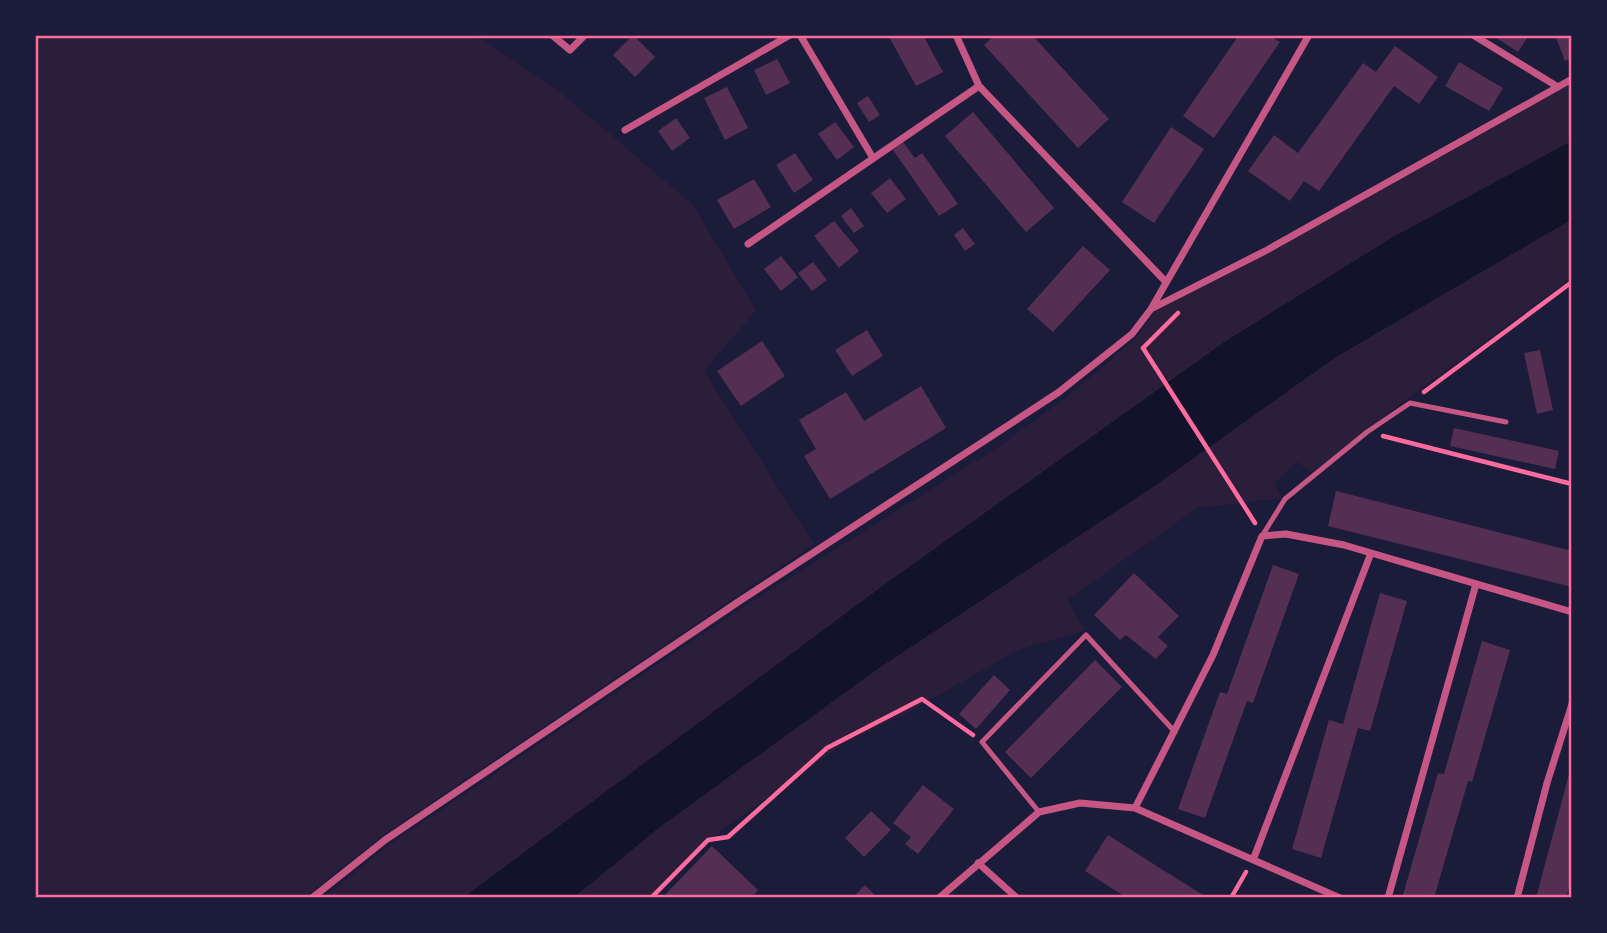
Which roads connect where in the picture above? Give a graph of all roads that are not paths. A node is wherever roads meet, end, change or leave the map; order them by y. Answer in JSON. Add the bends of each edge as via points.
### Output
{"nodes":[{"id":1,"x":552,"y":35,"type":"edge"},
{"id":2,"x":585,"y":35,"type":"edge"},
{"id":3,"x":790,"y":35,"type":"edge"},
{"id":4,"x":800,"y":35,"type":"edge"},
{"id":5,"x":956,"y":35,"type":"edge"},
{"id":6,"x":1309,"y":35,"type":"edge"},
{"id":7,"x":1473,"y":35,"type":"edge"},
{"id":8,"x":1572,"y":79,"type":"edge"},
{"id":9,"x":979,"y":86,"type":"junction"},
{"id":10,"x":1558,"y":88,"type":"junction"},
{"id":11,"x":625,"y":130,"type":"dead end"},
{"id":12,"x":873,"y":158,"type":"junction"},
{"id":13,"x":748,"y":244,"type":"dead end"},
{"id":14,"x":1165,"y":281,"type":"junction"},
{"id":15,"x":1151,"y":309,"type":"junction"},
{"id":16,"x":1506,"y":422,"type":"dead end"},
{"id":17,"x":1262,"y":536,"type":"junction"},
{"id":18,"x":1371,"y":553,"type":"junction"},
{"id":19,"x":1476,"y":584,"type":"junction"},
{"id":20,"x":1572,"y":612,"type":"edge"},
{"id":21,"x":1572,"y":704,"type":"edge"},
{"id":22,"x":1175,"y":732,"type":"junction"},
{"id":23,"x":1135,"y":807,"type":"junction"},
{"id":24,"x":1039,"y":812,"type":"junction"},
{"id":25,"x":1253,"y":860,"type":"junction"},
{"id":26,"x":978,"y":863,"type":"junction"},
{"id":27,"x":312,"y":898,"type":"edge"},
{"id":28,"x":939,"y":898,"type":"edge"},
{"id":29,"x":1017,"y":898,"type":"edge"},
{"id":30,"x":1340,"y":898,"type":"edge"},
{"id":31,"x":1388,"y":898,"type":"edge"},
{"id":32,"x":1517,"y":898,"type":"edge"}],
"edges":[{"from":1,"to":2,"type":"street","via":[[570,50]]},
{"from":3,"to":11,"type":"street"},
{"from":4,"to":12,"type":"street"},
{"from":5,"to":9,"type":"street"},
{"from":6,"to":14,"type":"street"},
{"from":7,"to":10,"type":"street"},
{"from":8,"to":10,"type":"street"},
{"from":9,"to":12,"type":"street"},
{"from":9,"to":14,"type":"street"},
{"from":10,"to":15,"type":"street","via":[[1267,250]]},
{"from":12,"to":13,"type":"street"},
{"from":14,"to":15,"type":"street"},
{"from":15,"to":27,"type":"street","via":[[1132,334],[1059,392],[385,840]]},
{"from":16,"to":17,"type":"lane","via":[[1410,403],[1285,499]]},
{"from":17,"to":18,"type":"street","via":[[1286,534]]},
{"from":17,"to":22,"type":"street","via":[[1213,656]]},
{"from":18,"to":19,"type":"street"},
{"from":18,"to":25,"type":"street"},
{"from":19,"to":20,"type":"street"},
{"from":19,"to":31,"type":"street"},
{"from":21,"to":32,"type":"street"},
{"from":22,"to":23,"type":"street"},
{"from":22,"to":24,"type":"lane","via":[[1086,635],[982,741]]},
{"from":23,"to":24,"type":"street","via":[[1080,803]]},
{"from":23,"to":25,"type":"street"},
{"from":24,"to":26,"type":"street"},
{"from":25,"to":30,"type":"street"},
{"from":26,"to":28,"type":"street"},
{"from":26,"to":29,"type":"street"}]}
